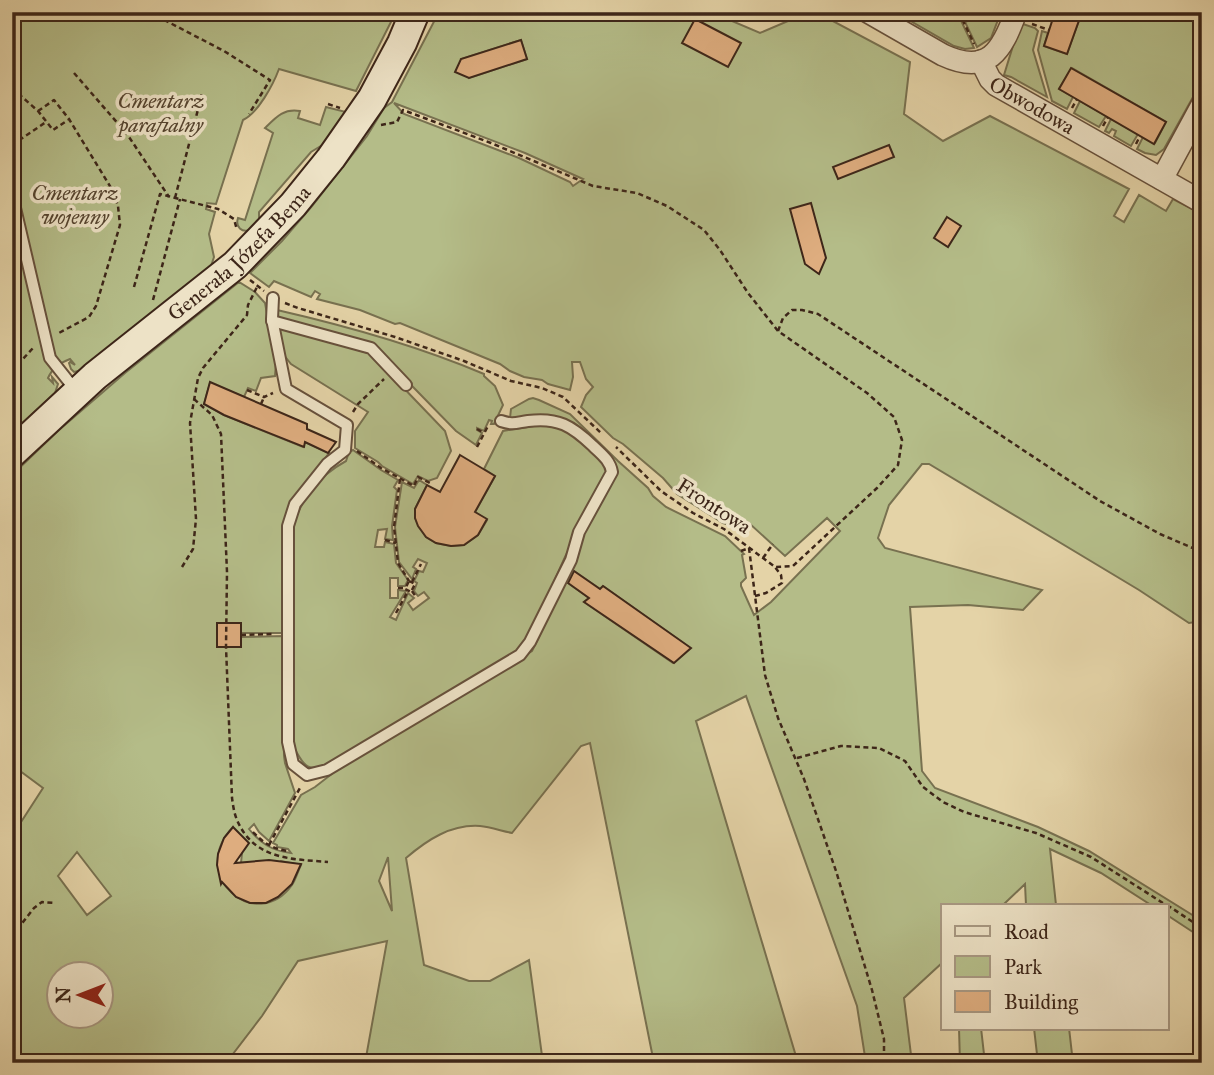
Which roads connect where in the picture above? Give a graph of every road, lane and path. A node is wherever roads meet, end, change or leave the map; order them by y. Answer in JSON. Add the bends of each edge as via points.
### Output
{"nodes":[{"id":1,"x":149,"y":12,"type":"edge"},
{"id":2,"x":415,"y":12,"type":"edge"},
{"id":3,"x":868,"y":12,"type":"edge"},
{"id":4,"x":959,"y":12,"type":"edge"},
{"id":5,"x":1023,"y":18,"type":"edge"},
{"id":6,"x":1049,"y":30,"type":"dead end"},
{"id":7,"x":979,"y":55,"type":"junction"},
{"id":8,"x":74,"y":73,"type":"dead end"},
{"id":9,"x":12,"y":88,"type":"edge"},
{"id":10,"x":202,"y":93,"type":"dead end"},
{"id":11,"x":1202,"y":105,"type":"edge"},
{"id":12,"x":38,"y":111,"type":"junction"},
{"id":13,"x":249,"y":114,"type":"dead end"},
{"id":14,"x":69,"y":119,"type":"junction"},
{"id":15,"x":46,"y":122,"type":"junction"},
{"id":16,"x":375,"y":127,"type":"dead end"},
{"id":17,"x":12,"y":145,"type":"edge"},
{"id":18,"x":1162,"y":180,"type":"junction"},
{"id":19,"x":12,"y":195,"type":"edge"},
{"id":20,"x":169,"y":197,"type":"junction"},
{"id":21,"x":175,"y":198,"type":"junction"},
{"id":22,"x":180,"y":200,"type":"junction"},
{"id":23,"x":1202,"y":202,"type":"edge"},
{"id":24,"x":218,"y":209,"type":"dead end"},
{"id":25,"x":235,"y":265,"type":"junction"},
{"id":26,"x":257,"y":287,"type":"junction"},
{"id":27,"x":134,"y":288,"type":"dead end"},
{"id":28,"x":273,"y":298,"type":"junction"},
{"id":29,"x":153,"y":300,"type":"dead end"},
{"id":30,"x":272,"y":321,"type":"junction"},
{"id":31,"x":778,"y":331,"type":"junction"},
{"id":32,"x":42,"y":343,"type":"junction"},
{"id":33,"x":12,"y":371,"type":"edge"},
{"id":34,"x":390,"y":373,"type":"dead end"},
{"id":35,"x":406,"y":385,"type":"dead end"},
{"id":36,"x":247,"y":390,"type":"dead end"},
{"id":37,"x":77,"y":393,"type":"junction"},
{"id":38,"x":194,"y":399,"type":"junction"},
{"id":39,"x":261,"y":404,"type":"dead end"},
{"id":40,"x":358,"y":404,"type":"dead end"},
{"id":41,"x":501,"y":421,"type":"dead end"},
{"id":42,"x":477,"y":429,"type":"dead end"},
{"id":43,"x":603,"y":434,"type":"dead end"},
{"id":44,"x":612,"y":443,"type":"dead end"},
{"id":45,"x":477,"y":447,"type":"dead end"},
{"id":46,"x":355,"y":449,"type":"dead end"},
{"id":47,"x":12,"y":453,"type":"edge"},
{"id":48,"x":400,"y":479,"type":"junction"},
{"id":49,"x":430,"y":483,"type":"dead end"},
{"id":50,"x":385,"y":540,"type":"dead end"},
{"id":51,"x":396,"y":543,"type":"junction"},
{"id":52,"x":773,"y":544,"type":"dead end"},
{"id":53,"x":749,"y":548,"type":"junction"},
{"id":54,"x":741,"y":551,"type":"dead end"},
{"id":55,"x":1202,"y":552,"type":"edge"},
{"id":56,"x":763,"y":558,"type":"junction"},
{"id":57,"x":421,"y":564,"type":"dead end"},
{"id":58,"x":182,"y":567,"type":"dead end"},
{"id":59,"x":775,"y":567,"type":"junction"},
{"id":60,"x":410,"y":582,"type":"junction"},
{"id":61,"x":398,"y":588,"type":"dead end"},
{"id":62,"x":408,"y":590,"type":"junction"},
{"id":63,"x":755,"y":596,"type":"junction"},
{"id":64,"x":415,"y":597,"type":"dead end"},
{"id":65,"x":396,"y":613,"type":"dead end"},
{"id":66,"x":288,"y":634,"type":"junction"},
{"id":67,"x":241,"y":635,"type":"dead end"},
{"id":68,"x":796,"y":758,"type":"junction"},
{"id":69,"x":307,"y":775,"type":"junction"},
{"id":70,"x":253,"y":832,"type":"dead end"},
{"id":71,"x":269,"y":845,"type":"junction"},
{"id":72,"x":288,"y":851,"type":"dead end"},
{"id":73,"x":328,"y":862,"type":"dead end"},
{"id":74,"x":55,"y":903,"type":"dead end"},
{"id":75,"x":1165,"y":904,"type":"edge"},
{"id":76,"x":1168,"y":906,"type":"edge"},
{"id":77,"x":1202,"y":928,"type":"edge"},
{"id":78,"x":12,"y":936,"type":"edge"},
{"id":79,"x":884,"y":1063,"type":"edge"}],
"edges":[{"from":1,"to":13,"type":"path","via":[[270,80]]},
{"from":2,"to":25,"type":"street","name":"Generała Józefa Bema","via":[[372,99],[331,158]]},
{"from":3,"to":7,"type":"street","name":"Obwodowa","via":[[956,61],[968,63]]},
{"from":4,"to":7,"type":"path"},
{"from":5,"to":6,"type":"path"},
{"from":5,"to":7,"type":"street","via":[[997,53]]},
{"from":7,"to":18,"type":"street","name":"Obwodowa","via":[[996,85]]},
{"from":8,"to":20,"type":"path","via":[[127,134]]},
{"from":9,"to":12,"type":"path"},
{"from":10,"to":21,"type":"path"},
{"from":11,"to":18,"type":"street"},
{"from":12,"to":14,"type":"path","via":[[54,100]]},
{"from":12,"to":15,"type":"path"},
{"from":14,"to":15,"type":"path","via":[[53,131]]},
{"from":14,"to":32,"type":"path","via":[[113,191],[120,225],[89,317]]},
{"from":15,"to":17,"type":"path"},
{"from":16,"to":31,"type":"path","via":[[397,122],[403,110],[593,186],[637,193],[667,206],[705,230]]},
{"from":18,"to":23,"type":"street","name":"Obwodowa"},
{"from":19,"to":32,"type":"lane"},
{"from":20,"to":21,"type":"path"},
{"from":20,"to":27,"type":"path","via":[[160,194]]},
{"from":21,"to":22,"type":"path"},
{"from":22,"to":24,"type":"path"},
{"from":22,"to":29,"type":"path"},
{"from":25,"to":26,"type":"path"},
{"from":25,"to":37,"type":"street","name":"Generała Józefa Bema"},
{"from":26,"to":28,"type":"path"},
{"from":26,"to":38,"type":"path","via":[[247,315],[203,369]]},
{"from":28,"to":30,"type":"lane"},
{"from":28,"to":43,"type":"path","via":[[542,388],[563,397]]},
{"from":30,"to":35,"type":"lane","via":[[371,348]]},
{"from":30,"to":66,"type":"lane","via":[[286,388],[347,425],[345,450],[327,464],[295,504],[288,527]]},
{"from":31,"to":55,"type":"path","via":[[792,310],[818,314],[1100,501]]},
{"from":31,"to":59,"type":"path","via":[[867,393],[894,417],[902,440],[898,465],[877,488],[793,566]]},
{"from":32,"to":33,"type":"path"},
{"from":32,"to":37,"type":"lane"},
{"from":34,"to":40,"type":"path"},
{"from":36,"to":39,"type":"path","via":[[264,397]]},
{"from":37,"to":47,"type":"street","name":"Generała Józefa Bema"},
{"from":38,"to":58,"type":"path","via":[[190,423],[196,519],[193,549]]},
{"from":38,"to":73,"type":"path","via":[[212,415],[221,434],[232,798],[237,820],[262,850],[289,859]]},
{"from":41,"to":69,"type":"lane","via":[[513,425],[552,420],[568,425],[611,463],[612,472],[579,532],[530,642],[520,655],[327,771]]},
{"from":42,"to":45,"type":"path","via":[[485,432]]},
{"from":44,"to":53,"type":"path","name":"Frontowa","via":[[661,491]]},
{"from":46,"to":48,"type":"path"},
{"from":48,"to":49,"type":"path","via":[[414,486],[418,477]]},
{"from":48,"to":51,"type":"path"},
{"from":50,"to":51,"type":"path"},
{"from":51,"to":60,"type":"path","via":[[398,563]]},
{"from":52,"to":56,"type":"path"},
{"from":53,"to":54,"type":"path"},
{"from":53,"to":56,"type":"path"},
{"from":53,"to":63,"type":"path","name":"Frontowa"},
{"from":56,"to":59,"type":"path"},
{"from":57,"to":60,"type":"path"},
{"from":59,"to":63,"type":"path","via":[[782,583]]},
{"from":60,"to":62,"type":"path"},
{"from":60,"to":62,"type":"path","via":[[415,584]]},
{"from":61,"to":62,"type":"path"},
{"from":62,"to":64,"type":"path"},
{"from":62,"to":65,"type":"path"},
{"from":63,"to":68,"type":"path","name":"Frontowa","via":[[765,675]]},
{"from":66,"to":67,"type":"path"},
{"from":66,"to":69,"type":"lane","via":[[288,742],[293,764]]},
{"from":68,"to":75,"type":"path","via":[[841,746],[879,748],[905,761],[923,787],[943,802],[1091,857]]},
{"from":68,"to":79,"type":"path","name":"Frontowa","via":[[872,990],[884,1039]]},
{"from":69,"to":71,"type":"path"},
{"from":70,"to":71,"type":"path"},
{"from":71,"to":72,"type":"path"},
{"from":74,"to":78,"type":"path","via":[[43,902],[34,908]]},
{"from":76,"to":77,"type":"path"}]}
